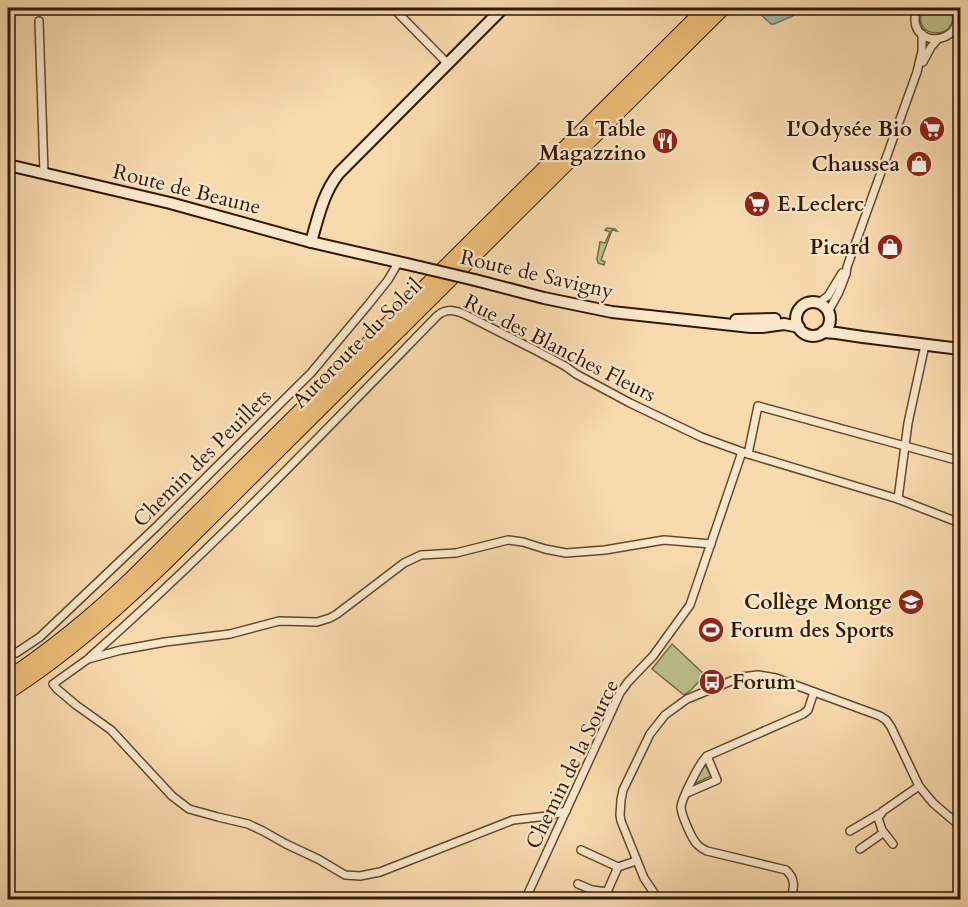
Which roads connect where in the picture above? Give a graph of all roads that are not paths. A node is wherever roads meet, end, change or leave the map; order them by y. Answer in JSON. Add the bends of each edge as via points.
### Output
{"nodes":[{"id":1,"x":393,"y":8,"type":"edge"},
{"id":2,"x":503,"y":8,"type":"edge"},
{"id":3,"x":706,"y":8,"type":"edge"},
{"id":4,"x":723,"y":8,"type":"edge"},
{"id":5,"x":908,"y":8,"type":"edge"},
{"id":6,"x":956,"y":8,"type":"edge"},
{"id":7,"x":915,"y":11,"type":"edge"},
{"id":8,"x":960,"y":18,"type":"edge"},
{"id":9,"x":39,"y":21,"type":"dead end"},
{"id":10,"x":960,"y":31,"type":"edge"},
{"id":11,"x":922,"y":34,"type":"junction"},
{"id":12,"x":952,"y":34,"type":"junction"},
{"id":13,"x":937,"y":40,"type":"junction"},
{"id":14,"x":447,"y":63,"type":"junction"},
{"id":15,"x":917,"y":72,"type":"junction"},
{"id":16,"x":8,"y":165,"type":"edge"},
{"id":17,"x":44,"y":173,"type":"junction"},
{"id":18,"x":311,"y":242,"type":"junction"},
{"id":19,"x":356,"y":253,"type":"joint"},
{"id":20,"x":398,"y":263,"type":"junction"},
{"id":21,"x":847,"y":267,"type":"junction"},
{"id":22,"x":818,"y":303,"type":"junction"},
{"id":23,"x":798,"y":313,"type":"junction"},
{"id":24,"x":829,"y":316,"type":"junction"},
{"id":25,"x":763,"y":326,"type":"junction"},
{"id":26,"x":799,"y":327,"type":"junction"},
{"id":27,"x":823,"y":332,"type":"junction"},
{"id":28,"x":848,"y":335,"type":"junction"},
{"id":29,"x":925,"y":345,"type":"junction"},
{"id":30,"x":960,"y":349,"type":"edge"},
{"id":31,"x":905,"y":446,"type":"junction"},
{"id":32,"x":745,"y":453,"type":"junction"},
{"id":33,"x":960,"y":461,"type":"edge"},
{"id":34,"x":898,"y":499,"type":"junction"},
{"id":35,"x":960,"y":523,"type":"edge"},
{"id":36,"x":711,"y":544,"type":"junction"},
{"id":37,"x":8,"y":651,"type":"edge"},
{"id":38,"x":88,"y":659,"type":"junction"},
{"id":39,"x":8,"y":678,"type":"edge"},
{"id":40,"x":8,"y":692,"type":"edge"},
{"id":41,"x":814,"y":692,"type":"junction"},
{"id":42,"x":707,"y":756,"type":"junction"},
{"id":43,"x":919,"y":786,"type":"junction"},
{"id":44,"x":687,"y":793,"type":"junction"},
{"id":45,"x":566,"y":812,"type":"junction"},
{"id":46,"x":880,"y":813,"type":"junction"},
{"id":47,"x":960,"y":826,"type":"edge"},
{"id":48,"x":850,"y":831,"type":"dead end"},
{"id":49,"x":883,"y":833,"type":"junction"},
{"id":50,"x":893,"y":844,"type":"dead end"},
{"id":51,"x":860,"y":849,"type":"dead end"},
{"id":52,"x":581,"y":850,"type":"dead end"},
{"id":53,"x":636,"y":861,"type":"junction"},
{"id":54,"x":618,"y":867,"type":"junction"},
{"id":55,"x":578,"y":884,"type":"dead end"},
{"id":56,"x":607,"y":892,"type":"junction"},
{"id":57,"x":525,"y":900,"type":"edge"},
{"id":58,"x":616,"y":900,"type":"edge"},
{"id":59,"x":662,"y":900,"type":"edge"},
{"id":60,"x":791,"y":900,"type":"edge"}],
"edges":[{"from":1,"to":14,"type":"street"},
{"from":2,"to":14,"type":"main road"},
{"from":3,"to":39,"type":"highway","name":"Autoroute du Soleil","via":[[132,579],[78,627]]},
{"from":4,"to":40,"type":"highway","name":"Autoroute du Soleil","via":[[167,561],[85,636]]},
{"from":5,"to":7,"type":"street"},
{"from":6,"to":8,"type":"street"},
{"from":7,"to":11,"type":"street","via":[[916,26]]},
{"from":8,"to":12,"type":"street"},
{"from":9,"to":17,"type":"street"},
{"from":10,"to":12,"type":"street"},
{"from":11,"to":13,"type":"street"},
{"from":11,"to":15,"type":"street"},
{"from":12,"to":13,"type":"street"},
{"from":13,"to":15,"type":"street"},
{"from":14,"to":18,"type":"main road","via":[[334,179]]},
{"from":15,"to":21,"type":"street"},
{"from":16,"to":17,"type":"main road","name":"Route de Beaune"},
{"from":17,"to":18,"type":"main road","name":"Route de Beaune"},
{"from":18,"to":19,"type":"main road","name":"Route de Beaune"},
{"from":19,"to":20,"type":"main road","name":"Route de Savigny"},
{"from":20,"to":25,"type":"main road","name":"Route de Savigny","bridge":true,"via":[[595,309],[721,325]]},
{"from":20,"to":37,"type":"street","name":"Chemin des Peuillets","via":[[311,373],[45,633],[19,652]]},
{"from":21,"to":22,"type":"street","via":[[828,296]]},
{"from":21,"to":24,"type":"street"},
{"from":22,"to":23,"type":"main road","via":[[806,304]]},
{"from":22,"to":24,"type":"main road"},
{"from":23,"to":25,"type":"main road","name":"Route de Savigny"},
{"from":23,"to":26,"type":"main road"},
{"from":24,"to":27,"type":"main road","via":[[828,328]]},
{"from":24,"to":28,"type":"main road"},
{"from":25,"to":26,"type":"main road","name":"Route de Savigny"},
{"from":26,"to":27,"type":"main road","via":[[811,336]]},
{"from":27,"to":28,"type":"main road"},
{"from":28,"to":29,"type":"main road"},
{"from":29,"to":30,"type":"main road"},
{"from":29,"to":31,"type":"street"},
{"from":31,"to":32,"type":"street","name":"Chemin de la Source","via":[[758,406]]},
{"from":31,"to":33,"type":"street"},
{"from":31,"to":34,"type":"street"},
{"from":32,"to":34,"type":"street","name":"Rue des Blanches Fleurs"},
{"from":32,"to":36,"type":"street","name":"Chemin de la Source"},
{"from":32,"to":38,"type":"street","name":"Rue des Blanches Fleurs","via":[[639,407],[464,314],[444,311],[220,537]]},
{"from":34,"to":35,"type":"street","name":"Rue des Blanches Fleurs"},
{"from":36,"to":38,"type":"street","via":[[664,540],[576,553],[508,540],[456,553],[421,555],[325,620],[279,621],[230,634],[140,646]]},
{"from":36,"to":45,"type":"street","name":"Chemin de la Source","via":[[687,609],[640,674],[620,693]]},
{"from":38,"to":45,"type":"street","via":[[53,684],[111,729],[172,796],[189,809],[248,824],[345,875],[380,872],[513,820]]},
{"from":41,"to":42,"type":"street","via":[[803,714]]},
{"from":41,"to":43,"type":"street","via":[[886,720]]},
{"from":41,"to":53,"type":"street","via":[[766,675],[750,675],[674,703],[650,734],[623,790],[621,821]]},
{"from":42,"to":44,"type":"street"},
{"from":42,"to":44,"type":"street","via":[[717,780]]},
{"from":43,"to":46,"type":"street"},
{"from":43,"to":47,"type":"street"},
{"from":44,"to":60,"type":"street","via":[[682,810],[697,844],[707,851],[786,870],[794,881]]},
{"from":45,"to":57,"type":"street","name":"Chemin de la Source"},
{"from":46,"to":48,"type":"street"},
{"from":46,"to":49,"type":"street"},
{"from":49,"to":50,"type":"street"},
{"from":49,"to":51,"type":"street"},
{"from":52,"to":54,"type":"street"},
{"from":53,"to":54,"type":"street"},
{"from":53,"to":59,"type":"street","via":[[649,887]]},
{"from":54,"to":56,"type":"street"},
{"from":55,"to":56,"type":"street"},
{"from":56,"to":58,"type":"street"}]}
